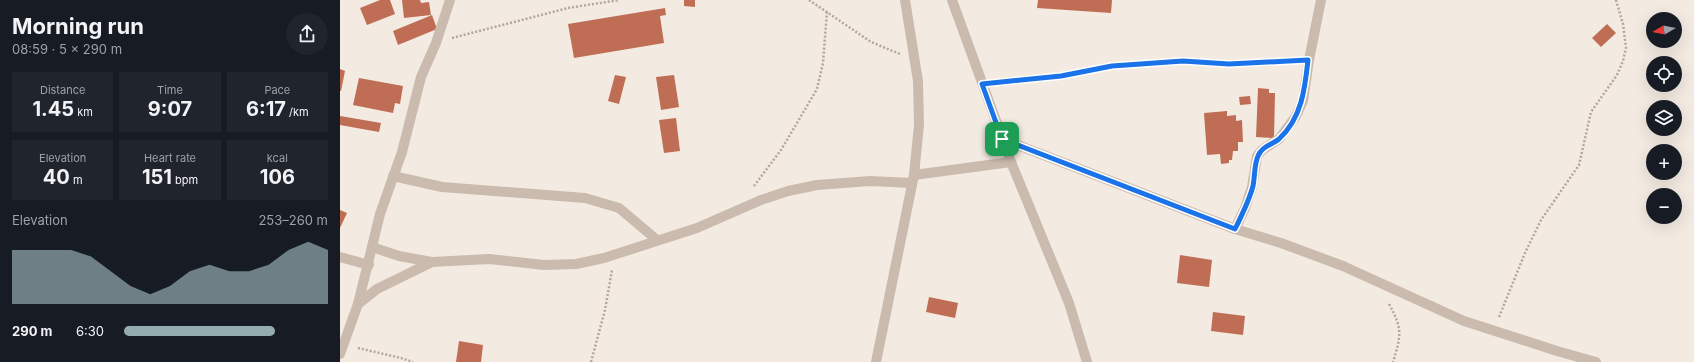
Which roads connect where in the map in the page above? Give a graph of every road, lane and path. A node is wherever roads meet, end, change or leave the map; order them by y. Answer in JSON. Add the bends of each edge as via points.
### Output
{"nodes":[{"id":1,"x":450,"y":0,"type":"edge"},
{"id":2,"x":619,"y":0,"type":"edge"},
{"id":3,"x":809,"y":0,"type":"edge"},
{"id":4,"x":905,"y":0,"type":"edge"},
{"id":5,"x":952,"y":0,"type":"edge"},
{"id":6,"x":1321,"y":0,"type":"edge"},
{"id":7,"x":1616,"y":0,"type":"edge"},
{"id":8,"x":827,"y":11,"type":"junction"},
{"id":9,"x":436,"y":42,"type":"junction"},
{"id":10,"x":915,"y":60,"type":"junction"},
{"id":11,"x":1308,"y":60,"type":"junction"},
{"id":12,"x":982,"y":84,"type":"junction"},
{"id":13,"x":1002,"y":139,"type":"junction"},
{"id":14,"x":1011,"y":162,"type":"junction"},
{"id":15,"x":393,"y":176,"type":"junction"},
{"id":16,"x":913,"y":179,"type":"junction"},
{"id":17,"x":736,"y":211,"type":"junction"},
{"id":18,"x":1235,"y":229,"type":"junction"},
{"id":19,"x":657,"y":240,"type":"junction"},
{"id":20,"x":372,"y":248,"type":"junction"},
{"id":21,"x":614,"y":255,"type":"junction"},
{"id":22,"x":340,"y":257,"type":"edge"},
{"id":23,"x":432,"y":262,"type":"junction"},
{"id":24,"x":369,"y":265,"type":"junction"},
{"id":25,"x":1376,"y":280,"type":"junction"},
{"id":26,"x":358,"y":304,"type":"junction"},
{"id":27,"x":1493,"y":331,"type":"junction"},
{"id":28,"x":342,"y":350,"type":"edge"},
{"id":29,"x":413,"y":362,"type":"edge"},
{"id":30,"x":591,"y":362,"type":"edge"},
{"id":31,"x":876,"y":362,"type":"edge"},
{"id":32,"x":1087,"y":362,"type":"edge"},
{"id":33,"x":1393,"y":362,"type":"edge"},
{"id":34,"x":1596,"y":362,"type":"edge"}],
"edges":[{"from":1,"to":9,"type":"street"},
{"from":2,"to":9,"type":"path","via":[[568,8]]},
{"from":3,"to":8,"type":"path"},
{"from":4,"to":10,"type":"street"},
{"from":5,"to":12,"type":"street"},
{"from":6,"to":11,"type":"street"},
{"from":7,"to":27,"type":"path","via":[[1626,48],[1623,61],[1617,75],[1591,112],[1578,165],[1541,220]]},
{"from":8,"to":10,"type":"path","via":[[871,42]]},
{"from":8,"to":17,"type":"path","via":[[823,63],[817,89],[781,150]]},
{"from":9,"to":15,"type":"street","via":[[421,77],[402,152]]},
{"from":10,"to":16,"type":"street","via":[[919,125]]},
{"from":11,"to":12,"type":"path","via":[[1229,64],[1183,61],[1112,66],[1061,76]]},
{"from":11,"to":18,"type":"street","via":[[1303,101],[1285,132],[1258,156],[1246,208]]},
{"from":12,"to":13,"type":"street"},
{"from":13,"to":14,"type":"street"},
{"from":13,"to":18,"type":"street"},
{"from":14,"to":16,"type":"street"},
{"from":14,"to":32,"type":"street","via":[[1069,303]]},
{"from":15,"to":19,"type":"street","via":[[442,187],[585,198],[619,208]]},
{"from":15,"to":20,"type":"street"},
{"from":16,"to":17,"type":"street","via":[[817,185],[788,191]]},
{"from":16,"to":31,"type":"street"},
{"from":17,"to":19,"type":"street","via":[[697,228]]},
{"from":18,"to":25,"type":"street","via":[[1281,243]]},
{"from":19,"to":21,"type":"street"},
{"from":20,"to":23,"type":"street"},
{"from":20,"to":24,"type":"street"},
{"from":21,"to":23,"type":"street","via":[[576,264],[544,265],[489,259]]},
{"from":21,"to":30,"type":"path","via":[[606,310]]},
{"from":22,"to":24,"type":"street"},
{"from":23,"to":26,"type":"street","via":[[377,288]]},
{"from":24,"to":26,"type":"street"},
{"from":25,"to":27,"type":"street","via":[[1464,321]]},
{"from":25,"to":33,"type":"path","via":[[1398,326],[1399,342]]},
{"from":26,"to":28,"type":"street"},
{"from":27,"to":34,"type":"street"},
{"from":28,"to":29,"type":"path"}]}
